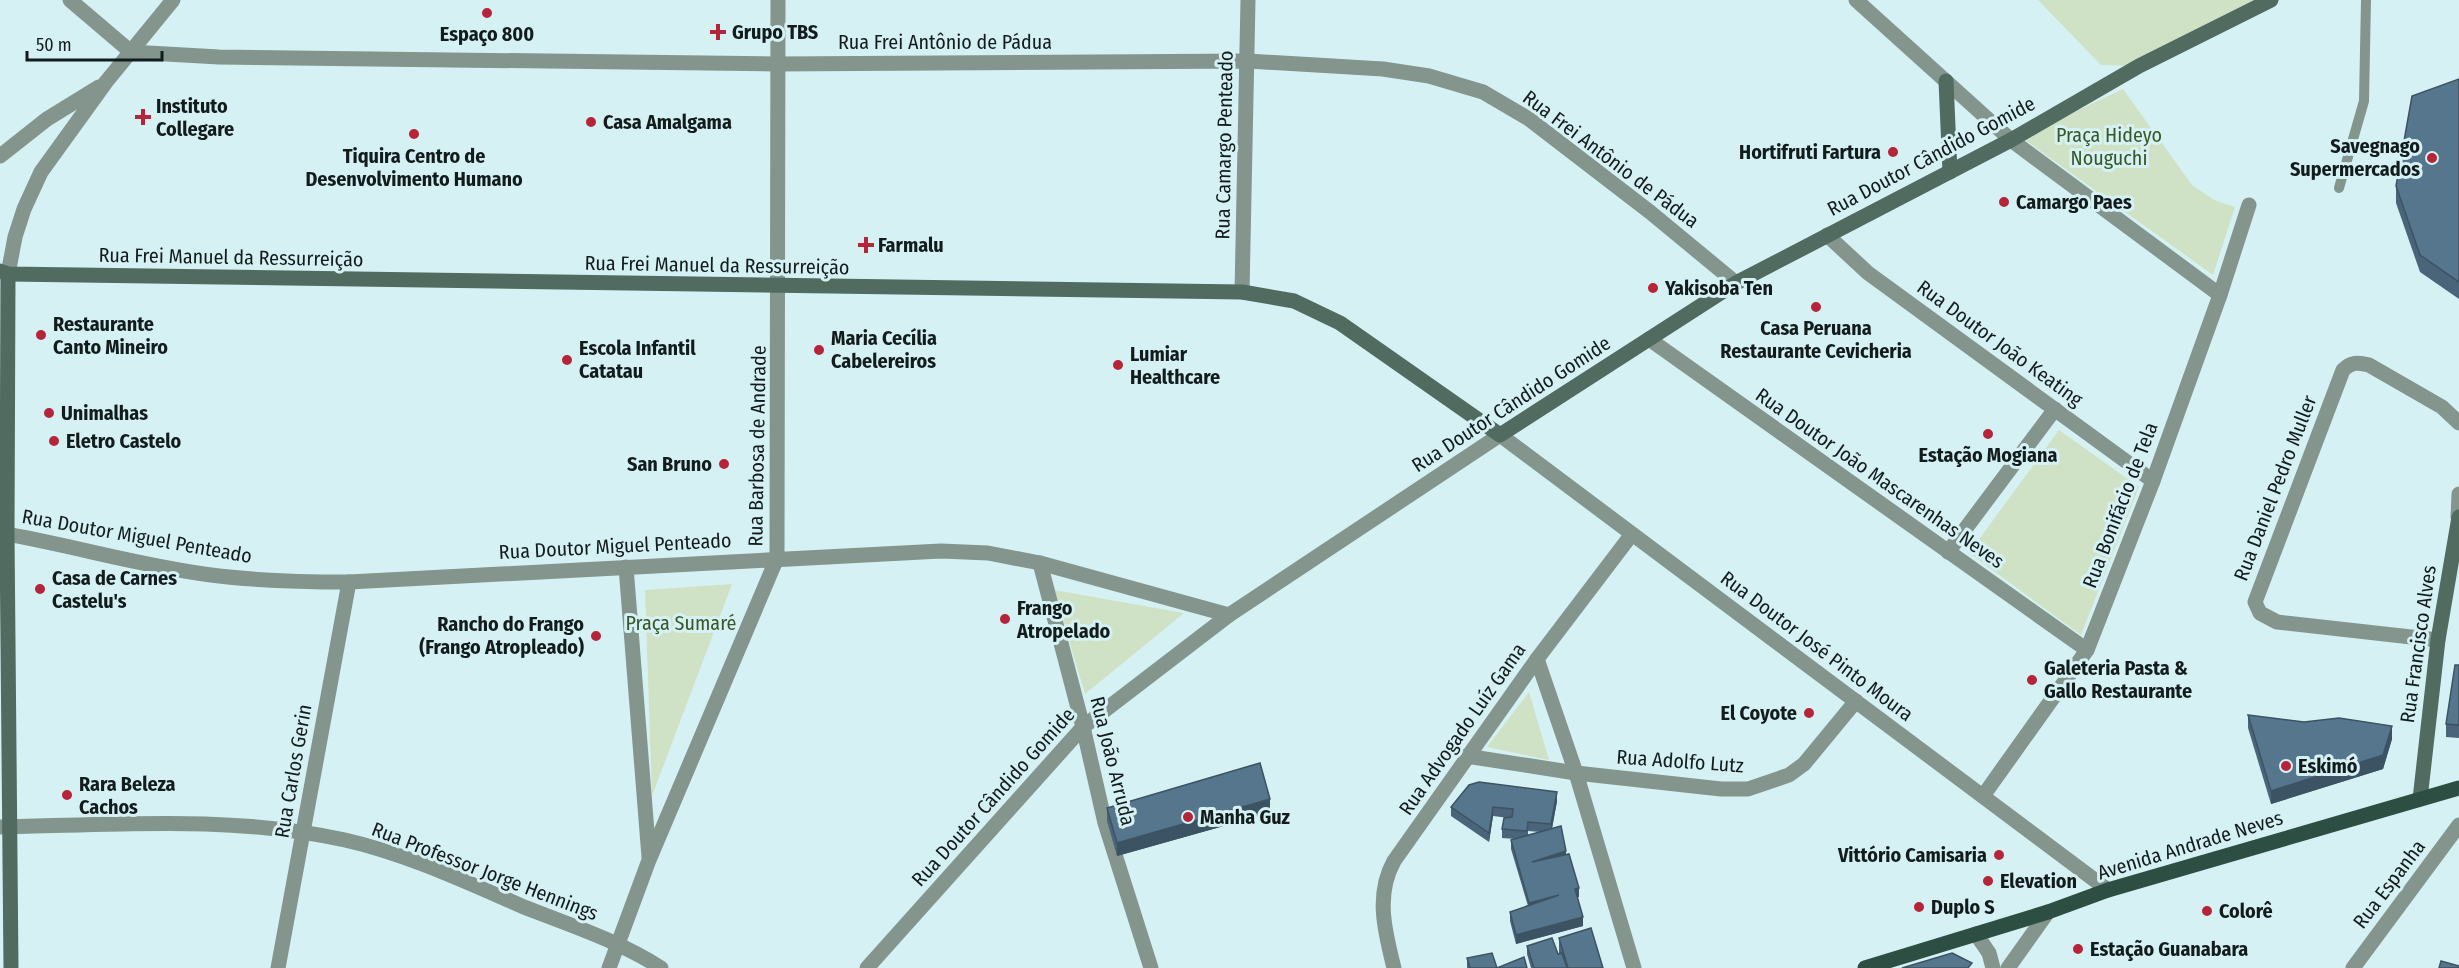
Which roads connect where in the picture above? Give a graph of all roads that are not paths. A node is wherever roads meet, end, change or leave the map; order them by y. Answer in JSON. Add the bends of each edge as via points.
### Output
{"nodes":[{"id":1,"x":70,"y":0,"type":"edge"},
{"id":2,"x":173,"y":0,"type":"edge"},
{"id":3,"x":778,"y":0,"type":"edge"},
{"id":4,"x":1248,"y":0,"type":"edge"},
{"id":5,"x":1856,"y":0,"type":"edge"},
{"id":6,"x":2271,"y":0,"type":"edge"},
{"id":7,"x":2366,"y":0,"type":"edge"},
{"id":8,"x":131,"y":52,"type":"junction"},
{"id":9,"x":1248,"y":61,"type":"junction"},
{"id":10,"x":778,"y":64,"type":"junction"},
{"id":11,"x":1946,"y":81,"type":"junction"},
{"id":12,"x":106,"y":82,"type":"junction"},
{"id":13,"x":2011,"y":140,"type":"junction"},
{"id":14,"x":0,"y":156,"type":"edge"},
{"id":15,"x":1950,"y":171,"type":"junction"},
{"id":16,"x":2339,"y":188,"type":"dead end"},
{"id":17,"x":2249,"y":205,"type":"dead end"},
{"id":18,"x":1827,"y":235,"type":"junction"},
{"id":19,"x":4,"y":273,"type":"edge"},
{"id":20,"x":1736,"y":283,"type":"junction"},
{"id":21,"x":779,"y":287,"type":"junction"},
{"id":22,"x":1242,"y":292,"type":"junction"},
{"id":23,"x":2220,"y":295,"type":"junction"},
{"id":24,"x":1649,"y":339,"type":"junction"},
{"id":25,"x":2055,"y":409,"type":"junction"},
{"id":26,"x":2459,"y":423,"type":"edge"},
{"id":27,"x":1500,"y":435,"type":"junction"},
{"id":28,"x":2152,"y":481,"type":"junction"},
{"id":29,"x":2459,"y":494,"type":"edge"},
{"id":30,"x":4,"y":499,"type":"edge"},
{"id":31,"x":2458,"y":517,"type":"edge"},
{"id":32,"x":4,"y":533,"type":"edge"},
{"id":33,"x":1632,"y":534,"type":"junction"},
{"id":34,"x":1948,"y":552,"type":"junction"},
{"id":35,"x":777,"y":558,"type":"junction"},
{"id":36,"x":1040,"y":563,"type":"junction"},
{"id":37,"x":626,"y":567,"type":"junction"},
{"id":38,"x":349,"y":582,"type":"junction"},
{"id":39,"x":1229,"y":615,"type":"junction"},
{"id":40,"x":2438,"y":640,"type":"junction"},
{"id":41,"x":2086,"y":650,"type":"junction"},
{"id":42,"x":1537,"y":659,"type":"junction"},
{"id":43,"x":1856,"y":701,"type":"junction"},
{"id":44,"x":1083,"y":727,"type":"junction"},
{"id":45,"x":1466,"y":756,"type":"junction"},
{"id":46,"x":1576,"y":773,"type":"junction"},
{"id":47,"x":2459,"y":788,"type":"edge"},
{"id":48,"x":1983,"y":796,"type":"junction"},
{"id":49,"x":2420,"y":799,"type":"junction"},
{"id":50,"x":2459,"y":825,"type":"edge"},
{"id":51,"x":4,"y":827,"type":"edge"},
{"id":52,"x":303,"y":832,"type":"junction"},
{"id":53,"x":649,"y":860,"type":"junction"},
{"id":54,"x":2108,"y":890,"type":"junction"},
{"id":55,"x":2048,"y":912,"type":"junction"},
{"id":56,"x":1976,"y":934,"type":"junction"},
{"id":57,"x":618,"y":945,"type":"junction"},
{"id":58,"x":11,"y":968,"type":"edge"},
{"id":59,"x":278,"y":968,"type":"edge"},
{"id":60,"x":609,"y":968,"type":"edge"},
{"id":61,"x":661,"y":968,"type":"edge"},
{"id":62,"x":867,"y":968,"type":"edge"},
{"id":63,"x":1151,"y":968,"type":"edge"},
{"id":64,"x":1394,"y":968,"type":"edge"},
{"id":65,"x":1634,"y":968,"type":"edge"},
{"id":66,"x":1865,"y":968,"type":"edge"},
{"id":67,"x":1993,"y":968,"type":"edge"},
{"id":68,"x":2008,"y":968,"type":"edge"},
{"id":69,"x":2353,"y":968,"type":"edge"}],
"edges":[{"from":1,"to":8,"type":"street"},
{"from":2,"to":8,"type":"street"},
{"from":3,"to":10,"type":"street","name":"Rua Barbosa de Andrade"},
{"from":4,"to":9,"type":"street","name":"Rua Camargo Penteado"},
{"from":5,"to":11,"type":"street"},
{"from":6,"to":13,"type":"main road","name":"Rua Doutor Cândido Gomide","via":[[2139,66]]},
{"from":7,"to":16,"type":"lane","via":[[2364,101]]},
{"from":8,"to":10,"type":"street","name":"Rua Frei Antônio de Pádua","via":[[219,57]]},
{"from":8,"to":12,"type":"street"},
{"from":9,"to":10,"type":"street","name":"Rua Frei Antônio de Pádua"},
{"from":9,"to":20,"type":"street","name":"Rua Frei Antônio de Pádua","via":[[1383,69],[1429,76],[1483,92],[1529,119]]},
{"from":9,"to":22,"type":"street","name":"Rua Camargo Penteado"},
{"from":10,"to":21,"type":"street","name":"Rua Barbosa de Andrade"},
{"from":11,"to":13,"type":"street"},
{"from":11,"to":15,"type":"main road"},
{"from":12,"to":14,"type":"street","via":[[47,119]]},
{"from":12,"to":19,"type":"street","via":[[33,188]]},
{"from":13,"to":15,"type":"main road","name":"Rua Doutor Cândido Gomide"},
{"from":13,"to":23,"type":"street"},
{"from":15,"to":18,"type":"main road","name":"Rua Doutor Cândido Gomide"},
{"from":17,"to":23,"type":"street","name":"Rua Bonifácio de Tela"},
{"from":18,"to":20,"type":"main road","name":"Rua Doutor Cândido Gomide"},
{"from":18,"to":25,"type":"street","name":"Rua Doutor João Keating","via":[[1868,273]]},
{"from":19,"to":21,"type":"main road","name":"Rua Frei Manuel da Ressurreição"},
{"from":19,"to":30,"type":"main road"},
{"from":20,"to":24,"type":"main road","name":"Rua Doutor Cândido Gomide"},
{"from":21,"to":22,"type":"main road","name":"Rua Frei Manuel da Ressurreição"},
{"from":21,"to":35,"type":"street","name":"Rua Barbosa de Andrade"},
{"from":22,"to":27,"type":"main road","name":"Rua Frei Manuel da Ressurreição","via":[[1294,301],[1340,323]]},
{"from":23,"to":28,"type":"street","name":"Rua Bonifácio de Tela"},
{"from":24,"to":27,"type":"main road","name":"Rua Doutor Cândido Gomide"},
{"from":24,"to":34,"type":"street","name":"Rua Doutor João Mascarenhas Neves"},
{"from":25,"to":28,"type":"street","name":"Rua Doutor João Keating"},
{"from":25,"to":34,"type":"street"},
{"from":26,"to":40,"type":"street","name":"Rua Daniel Pedro Muller","via":[[2442,407],[2369,365],[2346,367],[2255,602],[2260,613],[2277,622]]},
{"from":27,"to":33,"type":"street","name":"Rua Doutor José Pinto Moura"},
{"from":27,"to":39,"type":"street","name":"Rua Doutor Cândido Gomide"},
{"from":28,"to":41,"type":"street","name":"Rua Bonifácio de Tela"},
{"from":29,"to":31,"type":"street","name":"Rua Francisco Alves"},
{"from":30,"to":32,"type":"main road"},
{"from":31,"to":40,"type":"main road","name":"Rua Francisco Alves"},
{"from":32,"to":38,"type":"street","name":"Rua Doutor Miguel Penteado","via":[[210,575],[274,582]]},
{"from":32,"to":51,"type":"main road"},
{"from":33,"to":42,"type":"street","name":"Rua Advogado Luíz Gama"},
{"from":33,"to":43,"type":"street","name":"Rua Doutor José Pinto Moura"},
{"from":34,"to":41,"type":"street","name":"Rua Doutor João Mascarenhas Neves"},
{"from":35,"to":36,"type":"street","name":"Rua Doutor Miguel Penteado","via":[[941,550],[988,553]]},
{"from":35,"to":37,"type":"street","name":"Rua Doutor Miguel Penteado"},
{"from":35,"to":53,"type":"street","name":"Rua Barbosa de Andrade"},
{"from":36,"to":39,"type":"street","name":"Rua Doutor Miguel Penteado"},
{"from":36,"to":44,"type":"street","name":"Rua João Arruda"},
{"from":37,"to":38,"type":"street","name":"Rua Doutor Miguel Penteado"},
{"from":37,"to":53,"type":"street"},
{"from":38,"to":52,"type":"street","name":"Rua Carlos Gerin"},
{"from":39,"to":44,"type":"street","name":"Rua Doutor Cândido Gomide"},
{"from":40,"to":49,"type":"main road","name":"Rua Francisco Alves"},
{"from":41,"to":48,"type":"street","name":"Rua Bonifácio de Tela"},
{"from":42,"to":45,"type":"street","name":"Rua Advogado Luíz Gama"},
{"from":42,"to":46,"type":"street"},
{"from":43,"to":46,"type":"street","name":"Rua Adolfo Lutz","via":[[1804,764],[1789,775],[1748,789]]},
{"from":43,"to":48,"type":"street","name":"Rua Doutor José Pinto Moura"},
{"from":44,"to":62,"type":"street","name":"Rua Doutor Cândido Gomide"},
{"from":44,"to":63,"type":"street","name":"Rua João Arruda","via":[[1115,858]]},
{"from":45,"to":46,"type":"street","name":"Rua Adolfo Lutz"},
{"from":45,"to":64,"type":"street","name":"Rua Advogado Luíz Gama","via":[[1394,861],[1384,882],[1383,911]]},
{"from":46,"to":65,"type":"street"},
{"from":47,"to":49,"type":"main road","name":"Avenida Andrade Neves"},
{"from":48,"to":54,"type":"street","name":"Rua Doutor José Pinto Moura"},
{"from":49,"to":54,"type":"main road","name":"Avenida Andrade Neves"},
{"from":50,"to":69,"type":"street","name":"Rua Espanha"},
{"from":51,"to":52,"type":"street","name":"Rua Professor Jorge Hennings","via":[[190,823]]},
{"from":51,"to":58,"type":"main road"},
{"from":52,"to":57,"type":"street","name":"Rua Professor Jorge Hennings","via":[[393,854]]},
{"from":52,"to":59,"type":"street","name":"Rua Carlos Gerin"},
{"from":53,"to":57,"type":"street","name":"Rua Barbosa de Andrade"},
{"from":54,"to":55,"type":"main road","name":"Avenida Andrade Neves"},
{"from":55,"to":56,"type":"main road","name":"Avenida Andrade Neves"},
{"from":55,"to":68,"type":"street"},
{"from":56,"to":66,"type":"main road","name":"Avenida Andrade Neves"},
{"from":56,"to":67,"type":"street","via":[[1989,953]]},
{"from":57,"to":60,"type":"street","name":"Rua Barbosa de Andrade"},
{"from":57,"to":61,"type":"street","name":"Rua Professor Jorge Hennings"}]}
